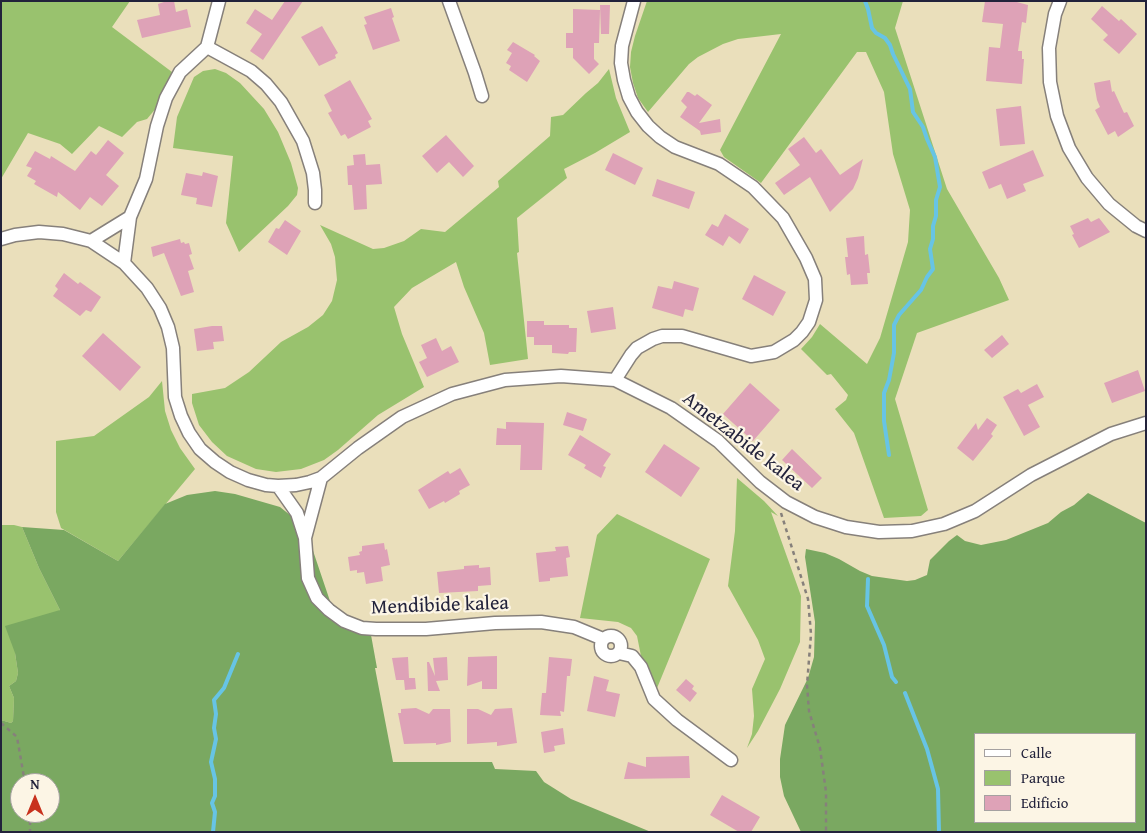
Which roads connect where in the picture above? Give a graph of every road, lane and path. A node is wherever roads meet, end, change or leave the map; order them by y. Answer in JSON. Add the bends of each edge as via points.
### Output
{"nodes":[{"id":1,"x":219,"y":1,"type":"edge"},
{"id":2,"x":449,"y":1,"type":"edge"},
{"id":3,"x":634,"y":1,"type":"edge"},
{"id":4,"x":1060,"y":1,"type":"edge"},
{"id":5,"x":207,"y":48,"type":"junction"},
{"id":6,"x":482,"y":96,"type":"dead end"},
{"id":7,"x":315,"y":203,"type":"dead end"},
{"id":8,"x":130,"y":217,"type":"junction"},
{"id":9,"x":1146,"y":231,"type":"edge"},
{"id":10,"x":1,"y":239,"type":"edge"},
{"id":11,"x":91,"y":242,"type":"junction"},
{"id":12,"x":124,"y":264,"type":"junction"},
{"id":13,"x":615,"y":380,"type":"junction"},
{"id":14,"x":1145,"y":423,"type":"edge"},
{"id":15,"x":321,"y":478,"type":"junction"},
{"id":16,"x":278,"y":486,"type":"junction"},
{"id":17,"x":776,"y":495,"type":"junction"},
{"id":18,"x":305,"y":538,"type":"junction"},
{"id":19,"x":1,"y":723,"type":"edge"},
{"id":20,"x":732,"y":760,"type":"dead end"},
{"id":21,"x":24,"y":773,"type":"edge"},
{"id":22,"x":826,"y":832,"type":"edge"}],
"edges":[{"from":1,"to":5,"type":"street"},
{"from":2,"to":6,"type":"street"},
{"from":3,"to":13,"type":"street","via":[[622,46],[622,63],[624,80],[637,112],[648,126],[675,147],[719,164],[753,187],[783,218],[815,279],[816,300],[802,332],[774,352],[751,356],[691,338],[662,336],[637,348]]},
{"from":4,"to":9,"type":"street","via":[[1050,48],[1050,82],[1057,116],[1069,148],[1087,178],[1110,204]]},
{"from":5,"to":7,"type":"street","via":[[251,71],[281,102],[303,141],[312,173]]},
{"from":5,"to":8,"type":"street","via":[[180,72],[166,98],[146,179]]},
{"from":8,"to":11,"type":"street"},
{"from":8,"to":12,"type":"street"},
{"from":10,"to":11,"type":"street","via":[[39,232],[63,234]]},
{"from":11,"to":12,"type":"street"},
{"from":12,"to":16,"type":"street","via":[[148,288],[168,327],[173,348],[175,397],[188,432],[200,449],[230,472],[248,480]]},
{"from":13,"to":15,"type":"street","name":"Ametzabide kalea","via":[[562,376],[505,380],[452,394],[402,417]]},
{"from":13,"to":17,"type":"street","name":"Ametzabide kalea","via":[[671,408],[718,440]]},
{"from":14,"to":17,"type":"street","name":"Ametzabide kalea","via":[[1111,434],[1031,475],[975,511],[944,524],[912,531],[879,532],[846,527],[815,517]]},
{"from":15,"to":16,"type":"street"},
{"from":15,"to":18,"type":"street"},
{"from":16,"to":18,"type":"street","via":[[297,514]]},
{"from":17,"to":22,"type":"path","via":[[808,599],[811,634],[809,711],[820,748],[826,792]]},
{"from":18,"to":20,"type":"street","name":"Mendibide kalea","via":[[308,578],[317,598],[344,621],[362,628],[426,629],[541,622],[574,627],[603,639],[616,637],[621,642],[619,652],[632,656],[641,667],[654,699]]},
{"from":19,"to":21,"type":"path","via":[[17,737]]}]}
